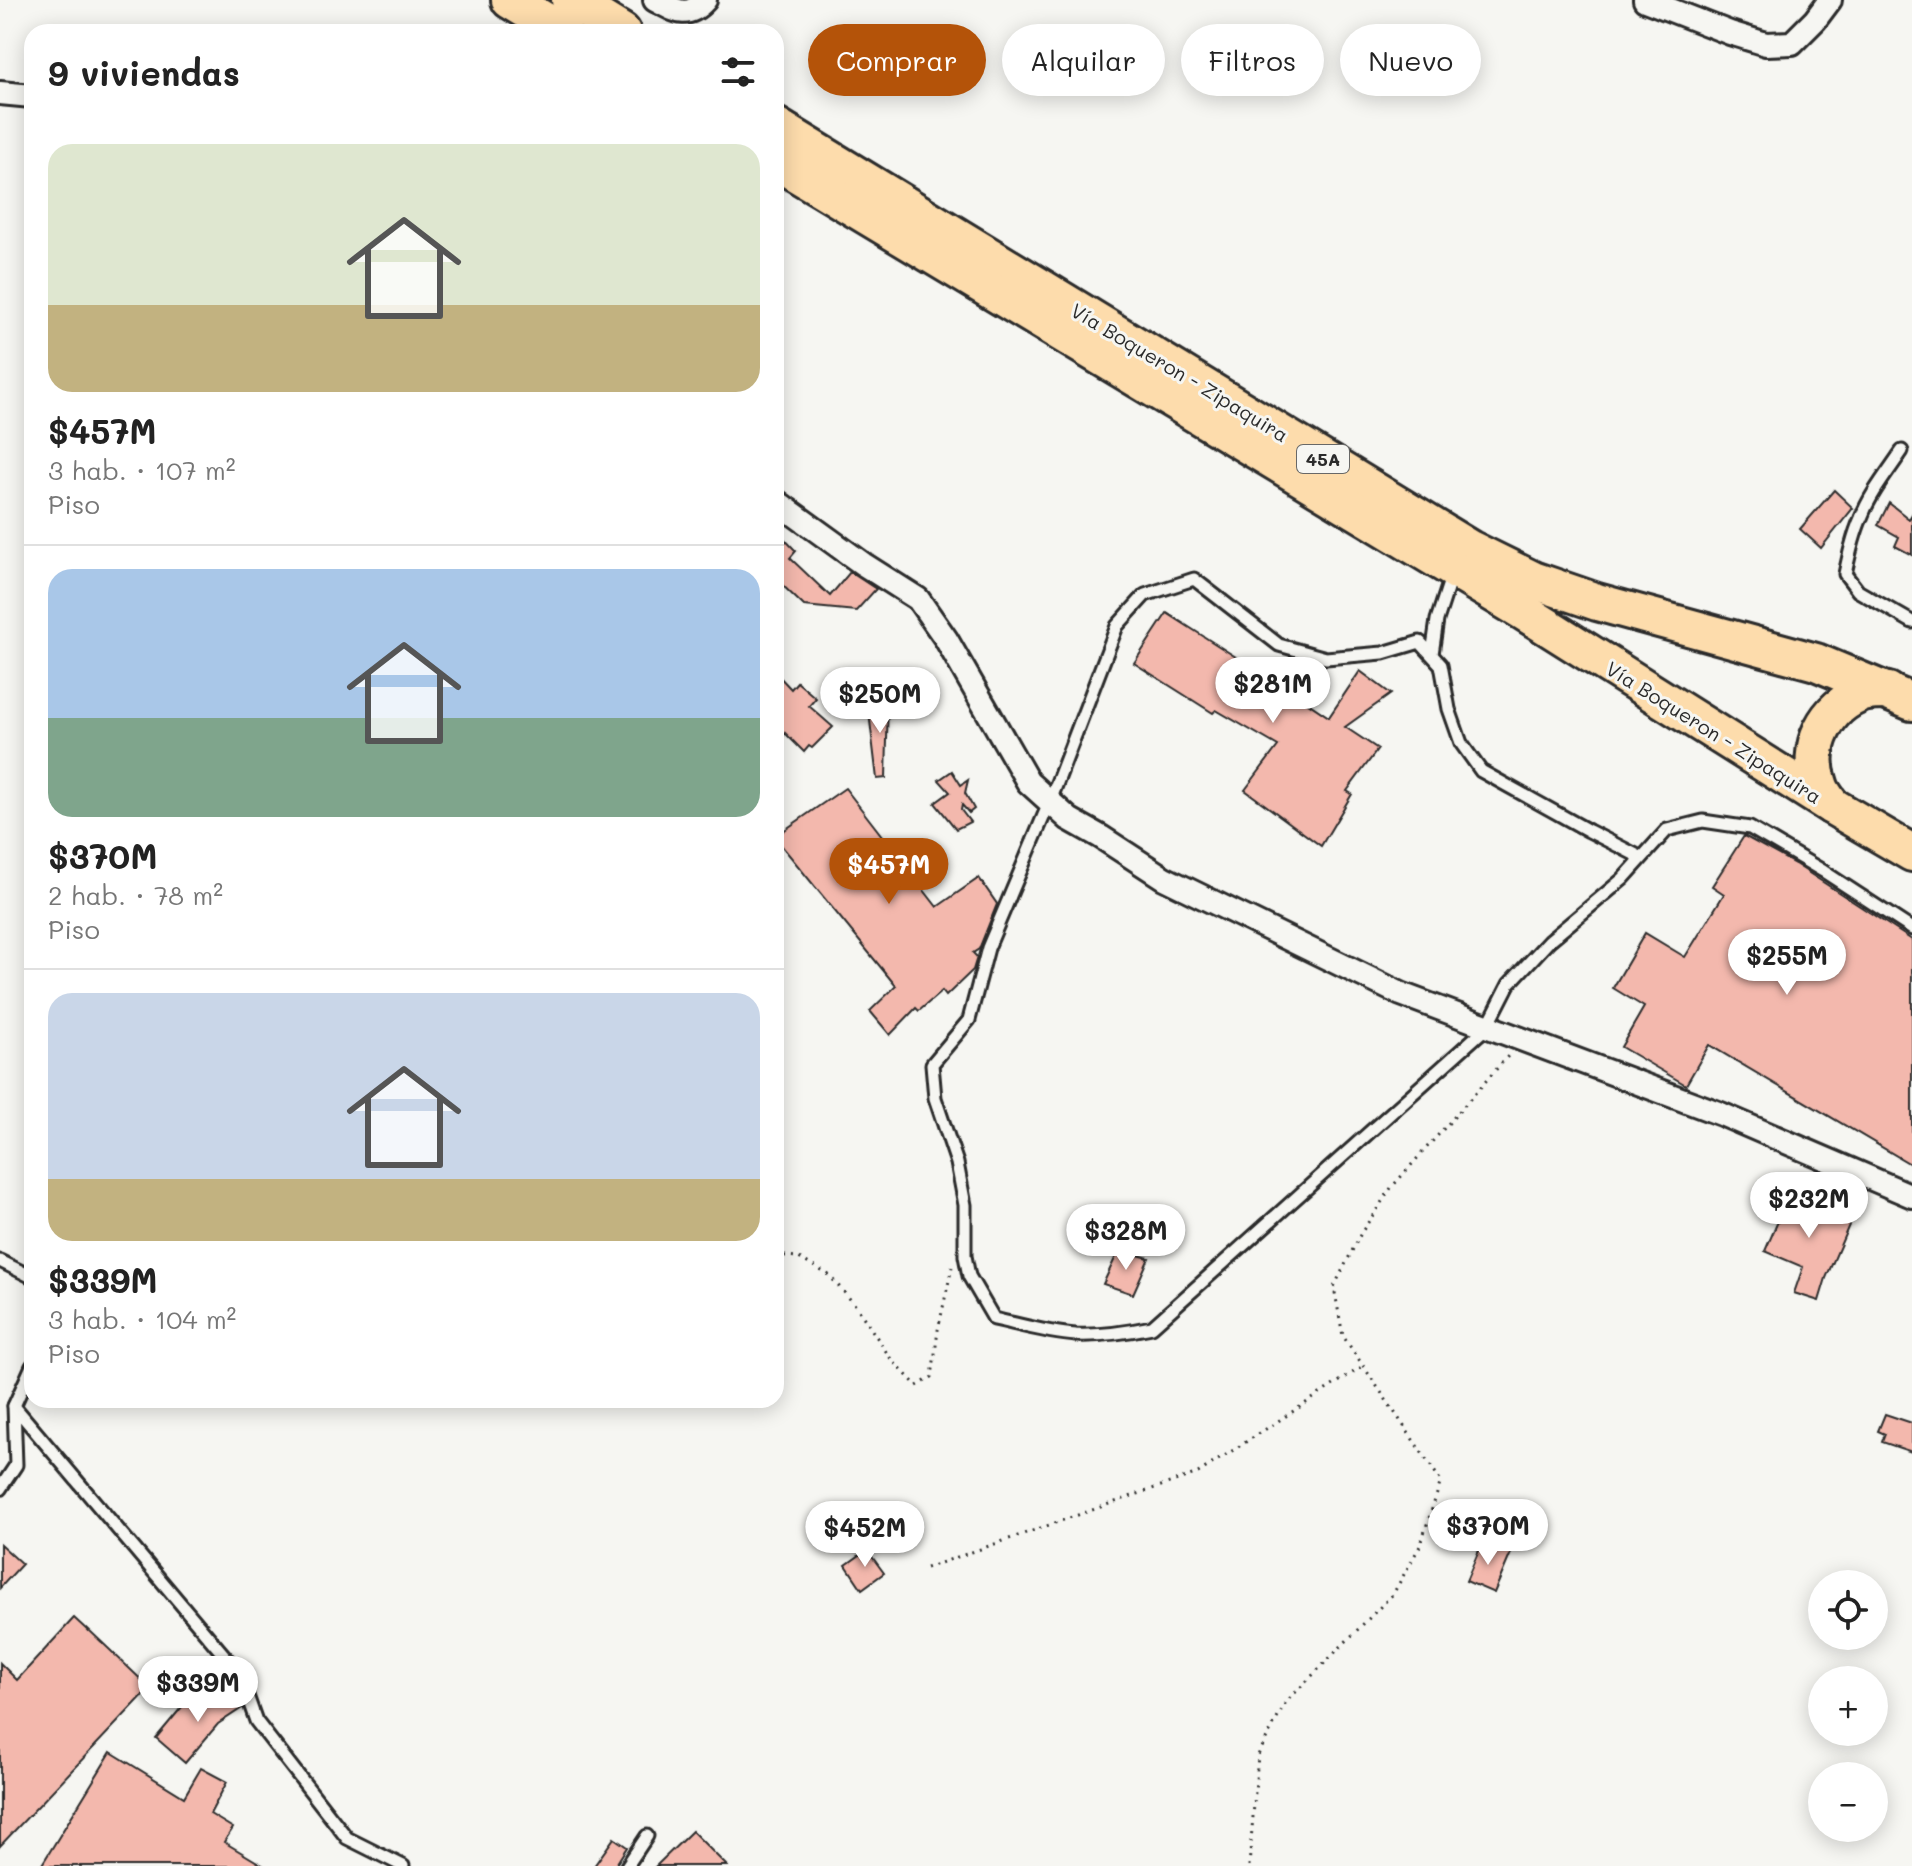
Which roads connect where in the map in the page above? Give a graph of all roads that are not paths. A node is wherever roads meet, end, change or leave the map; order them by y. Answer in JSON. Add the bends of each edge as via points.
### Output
{"nodes":[{"id":1,"x":510,"y":0,"type":"edge"},
{"id":2,"x":570,"y":0,"type":"edge"},
{"id":3,"x":655,"y":0,"type":"edge"},
{"id":4,"x":705,"y":0,"type":"edge"},
{"id":5,"x":1645,"y":0,"type":"edge"},
{"id":6,"x":1830,"y":0,"type":"edge"},
{"id":7,"x":550,"y":24,"type":"edge"},
{"id":8,"x":609,"y":24,"type":"edge"},
{"id":9,"x":0,"y":93,"type":"edge"},
{"id":10,"x":24,"y":95,"type":"edge"},
{"id":11,"x":784,"y":131,"type":"edge"},
{"id":12,"x":784,"y":166,"type":"edge"},
{"id":13,"x":1902,"y":451,"type":"dead end"},
{"id":14,"x":784,"y":507,"type":"edge"},
{"id":15,"x":1453,"y":570,"type":"junction"},
{"id":16,"x":1912,"y":622,"type":"edge"},
{"id":17,"x":1432,"y":654,"type":"junction"},
{"id":18,"x":1900,"y":696,"type":"edge"},
{"id":19,"x":1050,"y":801,"type":"junction"},
{"id":20,"x":1832,"y":806,"type":"junction"},
{"id":21,"x":1912,"y":853,"type":"edge"},
{"id":22,"x":1642,"y":858,"type":"junction"},
{"id":23,"x":1912,"y":929,"type":"edge"},
{"id":24,"x":1487,"y":1027,"type":"junction"},
{"id":25,"x":1912,"y":1196,"type":"edge"},
{"id":26,"x":0,"y":1261,"type":"edge"},
{"id":27,"x":24,"y":1273,"type":"edge"},
{"id":28,"x":24,"y":1384,"type":"edge"},
{"id":29,"x":14,"y":1406,"type":"junction"},
{"id":30,"x":0,"y":1489,"type":"edge"},
{"id":31,"x":647,"y":1836,"type":"dead end"},
{"id":32,"x":403,"y":1866,"type":"edge"},
{"id":33,"x":627,"y":1866,"type":"edge"}],
"edges":[{"from":1,"to":7,"type":"highway"},
{"from":2,"to":8,"type":"highway"},
{"from":3,"to":4,"type":"street","via":[[678,12],[696,10]]},
{"from":5,"to":6,"type":"street","via":[[1766,44],[1792,43]]},
{"from":9,"to":10,"type":"street"},
{"from":11,"to":18,"type":"highway","name":"Vía Boqueron - Zipaquira","number":"45A","via":[[1470,549],[1533,580],[1597,602],[1816,662]]},
{"from":12,"to":15,"type":"highway","name":"Vía Boqueron - Zipaquira","number":"45A"},
{"from":13,"to":16,"type":"lane","via":[[1861,516],[1845,574],[1858,591]]},
{"from":14,"to":19,"type":"street","via":[[918,599],[1028,782]]},
{"from":15,"to":17,"type":"lane"},
{"from":15,"to":20,"type":"highway","name":"Vía Boqueron - Zipaquira","number":"45A"},
{"from":17,"to":19,"type":"lane","via":[[1420,642],[1383,653],[1326,658],[1279,645],[1194,579],[1145,595],[1117,626]]},
{"from":17,"to":22,"type":"lane","via":[[1441,665],[1461,743],[1481,771]]},
{"from":18,"to":20,"type":"highway","via":[[1865,693],[1844,702],[1827,719],[1814,763],[1819,786]]},
{"from":19,"to":24,"type":"street","via":[[1069,819],[1164,878],[1401,994]]},
{"from":19,"to":24,"type":"lane","via":[[988,948],[969,1020],[932,1064],[935,1098],[965,1205],[969,1276],[994,1319],[1077,1335],[1152,1327]]},
{"from":20,"to":21,"type":"highway","number":"45A"},
{"from":22,"to":23,"type":"lane","via":[[1667,830],[1703,821],[1750,828]]},
{"from":22,"to":24,"type":"lane","via":[[1509,984]]},
{"from":24,"to":25,"type":"street","via":[[1721,1114]]},
{"from":26,"to":27,"type":"lane"},
{"from":28,"to":29,"type":"lane"},
{"from":29,"to":30,"type":"lane","via":[[16,1465]]},
{"from":29,"to":32,"type":"lane","via":[[239,1673],[256,1721],[347,1838]]},
{"from":31,"to":33,"type":"lane"}]}
